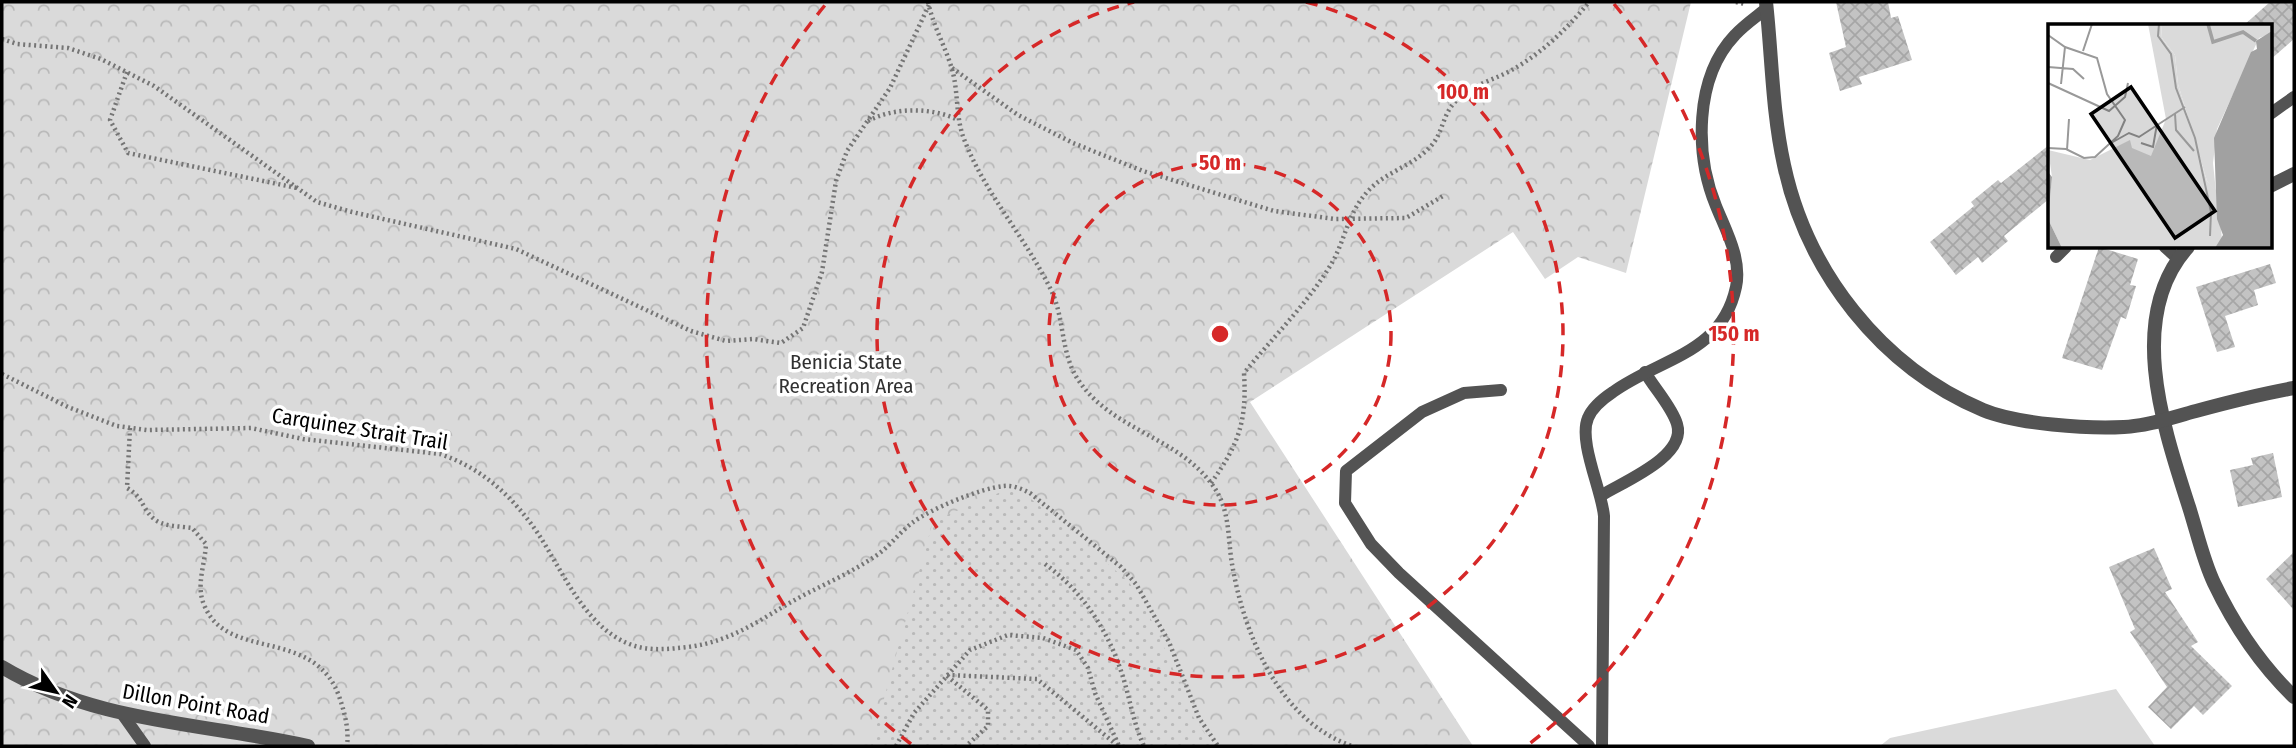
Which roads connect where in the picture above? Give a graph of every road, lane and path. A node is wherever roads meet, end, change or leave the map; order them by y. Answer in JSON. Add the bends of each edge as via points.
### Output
{"nodes":[{"id":1,"x":1589,"y":2,"type":"edge"},
{"id":2,"x":928,"y":3,"type":"edge"},
{"id":3,"x":1767,"y":5,"type":"edge"},
{"id":4,"x":2,"y":39,"type":"edge"},
{"id":5,"x":952,"y":68,"type":"junction"},
{"id":6,"x":127,"y":72,"type":"junction"},
{"id":7,"x":2294,"y":97,"type":"edge"},
{"id":8,"x":2272,"y":113,"type":"edge"},
{"id":9,"x":958,"y":120,"type":"junction"},
{"id":10,"x":866,"y":122,"type":"junction"},
{"id":11,"x":2294,"y":174,"type":"edge"},
{"id":12,"x":2272,"y":185,"type":"edge"},
{"id":13,"x":300,"y":189,"type":"junction"},
{"id":14,"x":1443,"y":196,"type":"dead end"},
{"id":15,"x":1349,"y":219,"type":"junction"},
{"id":16,"x":2065,"y":248,"type":"edge"},
{"id":17,"x":2166,"y":248,"type":"edge"},
{"id":18,"x":2187,"y":248,"type":"edge"},
{"id":19,"x":2056,"y":257,"type":"dead end"},
{"id":20,"x":2177,"y":258,"type":"junction"},
{"id":21,"x":1645,"y":372,"type":"junction"},
{"id":22,"x":2,"y":374,"type":"edge"},
{"id":23,"x":2294,"y":388,"type":"edge"},
{"id":24,"x":1501,"y":390,"type":"dead end"},
{"id":25,"x":2161,"y":421,"type":"junction"},
{"id":26,"x":130,"y":428,"type":"junction"},
{"id":27,"x":1211,"y":483,"type":"junction"},
{"id":28,"x":1602,"y":495,"type":"junction"},
{"id":29,"x":1045,"y":564,"type":"dead end"},
{"id":30,"x":2,"y":667,"type":"edge"},
{"id":31,"x":946,"y":675,"type":"junction"},
{"id":32,"x":2294,"y":696,"type":"edge"},
{"id":33,"x":123,"y":715,"type":"junction"},
{"id":34,"x":145,"y":746,"type":"edge"},
{"id":35,"x":308,"y":746,"type":"edge"},
{"id":36,"x":347,"y":746,"type":"edge"},
{"id":37,"x":896,"y":746,"type":"edge"},
{"id":38,"x":966,"y":746,"type":"edge"},
{"id":39,"x":1119,"y":746,"type":"edge"},
{"id":40,"x":1144,"y":746,"type":"edge"},
{"id":41,"x":1218,"y":746,"type":"edge"},
{"id":42,"x":1352,"y":746,"type":"edge"},
{"id":43,"x":1589,"y":746,"type":"edge"},
{"id":44,"x":1602,"y":746,"type":"edge"}],
"edges":[{"from":1,"to":15,"type":"path","via":[[1538,52],[1455,101],[1429,148],[1385,175]]},
{"from":2,"to":5,"type":"path"},
{"from":2,"to":10,"type":"path","via":[[890,88]]},
{"from":3,"to":21,"type":"lane","via":[[1734,36],[1717,62],[1703,101],[1704,165],[1735,254],[1737,285],[1725,317],[1703,344]]},
{"from":3,"to":25,"type":"street","via":[[1777,126],[1804,229],[1835,288],[1876,338],[1926,380],[1985,411],[2051,424],[2125,428]]},
{"from":4,"to":6,"type":"path","via":[[68,48]]},
{"from":5,"to":9,"type":"path"},
{"from":5,"to":15,"type":"path","via":[[1017,115],[1143,171],[1273,211]]},
{"from":6,"to":13,"type":"path","via":[[154,86]]},
{"from":6,"to":13,"type":"path","via":[[110,120],[128,153]]},
{"from":7,"to":8,"type":"lane"},
{"from":9,"to":10,"type":"path","via":[[940,111],[925,111],[879,115]]},
{"from":9,"to":27,"type":"path","via":[[986,183],[1053,293],[1068,358],[1078,380],[1114,414],[1188,458]]},
{"from":10,"to":13,"type":"path","via":[[847,151],[836,181],[822,272],[803,328],[780,343],[726,341],[691,331],[516,249],[352,212],[317,202]]},
{"from":11,"to":12,"type":"street"},
{"from":14,"to":15,"type":"path","via":[[1406,218]]},
{"from":15,"to":27,"type":"path","via":[[1334,259],[1317,284],[1244,373],[1246,406],[1239,436]]},
{"from":16,"to":19,"type":"lane"},
{"from":17,"to":20,"type":"lane"},
{"from":18,"to":20,"type":"street"},
{"from":20,"to":25,"type":"street","via":[[2153,328]]},
{"from":21,"to":28,"type":"lane","via":[[1602,400],[1587,419],[1588,454]]},
{"from":21,"to":28,"type":"lane","via":[[1678,424],[1677,439],[1671,454]]},
{"from":22,"to":26,"type":"path","name":"Carquinez Strait Trail","via":[[104,422]]},
{"from":23,"to":25,"type":"street"},
{"from":24,"to":43,"type":"lane","via":[[1464,393],[1422,412],[1346,471],[1345,503],[1371,544],[1399,573]]},
{"from":25,"to":32,"type":"street","via":[[2214,582],[2246,640]]},
{"from":26,"to":36,"type":"path","via":[[127,488],[141,498],[153,518],[162,524],[192,528],[206,544],[201,584],[204,607],[235,634],[299,654],[324,669],[335,683]]},
{"from":26,"to":41,"type":"path","name":"Carquinez Strait Trail","via":[[251,428],[303,439],[440,454],[461,461],[491,480],[536,530],[579,600],[601,625],[634,646],[656,650],[708,643],[759,624],[878,554],[914,521],[963,499],[1012,486],[1030,493],[1121,566],[1136,584],[1169,642],[1199,718]]},
{"from":27,"to":42,"type":"path","via":[[1225,512],[1239,598],[1270,675],[1304,717]]},
{"from":28,"to":44,"type":"lane"},
{"from":29,"to":40,"type":"path","via":[[1076,591],[1102,629],[1122,672],[1134,725]]},
{"from":30,"to":33,"type":"street","name":"Dillon Point Road","via":[[30,684]]},
{"from":31,"to":37,"type":"path","via":[[914,713]]},
{"from":31,"to":38,"type":"path","via":[[988,710],[988,726]]},
{"from":31,"to":39,"type":"path","via":[[1037,679]]},
{"from":31,"to":39,"type":"path","via":[[970,650],[999,636],[1060,643],[1076,650],[1088,668]]},
{"from":33,"to":34,"type":"lane"},
{"from":33,"to":35,"type":"street","name":"Dillon Point Road"}]}
